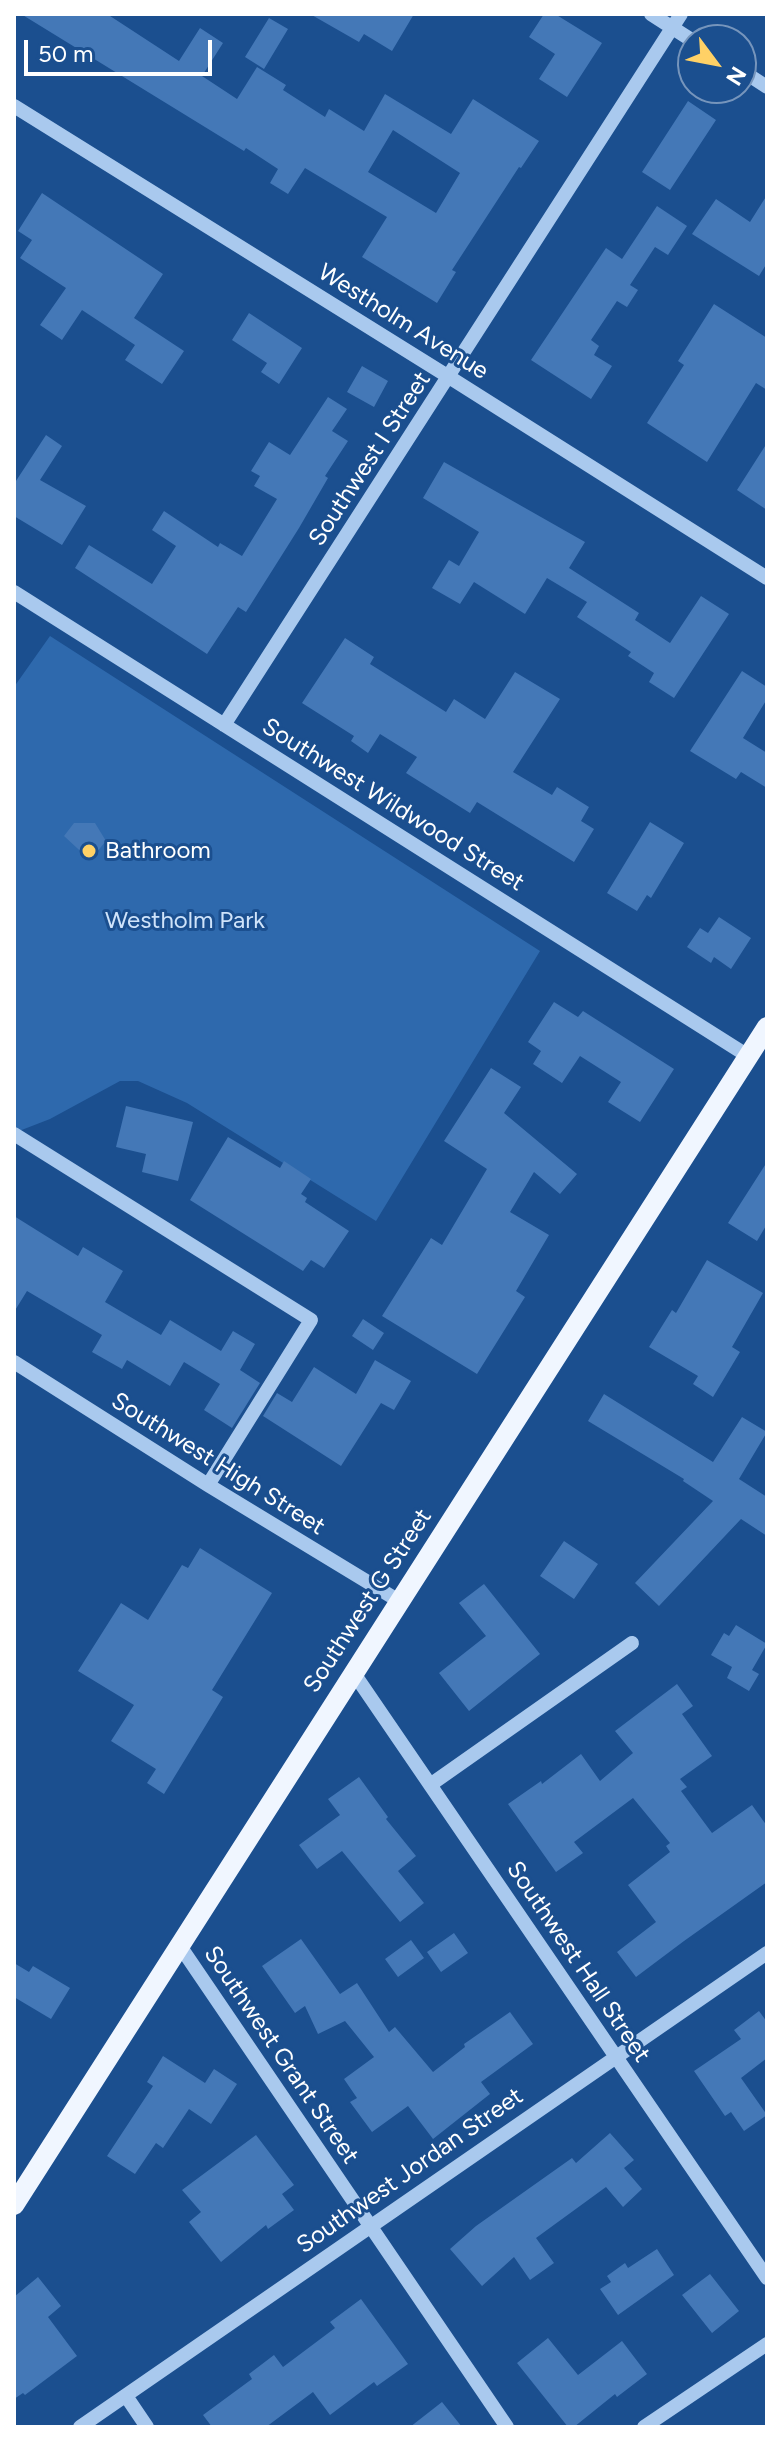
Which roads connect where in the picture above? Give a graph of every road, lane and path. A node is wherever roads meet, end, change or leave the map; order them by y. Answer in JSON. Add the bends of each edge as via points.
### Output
{"nodes":[{"id":1,"x":651,"y":14,"type":"edge"},
{"id":2,"x":681,"y":14,"type":"edge"},
{"id":3,"x":672,"y":28,"type":"junction"},
{"id":4,"x":677,"y":31,"type":"edge"},
{"id":5,"x":14,"y":106,"type":"edge"},
{"id":6,"x":449,"y":377,"type":"junction"},
{"id":7,"x":767,"y":578,"type":"edge"},
{"id":8,"x":14,"y":592,"type":"edge"},
{"id":9,"x":224,"y":725,"type":"junction"},
{"id":10,"x":767,"y":1027,"type":"edge"},
{"id":11,"x":748,"y":1056,"type":"junction"},
{"id":12,"x":14,"y":1134,"type":"edge"},
{"id":13,"x":14,"y":1362,"type":"edge"},
{"id":14,"x":208,"y":1485,"type":"junction"},
{"id":15,"x":399,"y":1601,"type":"junction"},
{"id":16,"x":632,"y":1643,"type":"dead end"},
{"id":17,"x":353,"y":1672,"type":"junction"},
{"id":18,"x":430,"y":1785,"type":"junction"},
{"id":19,"x":180,"y":1946,"type":"junction"},
{"id":20,"x":767,"y":1953,"type":"edge"},
{"id":21,"x":616,"y":2057,"type":"junction"},
{"id":22,"x":14,"y":2205,"type":"edge"},
{"id":23,"x":370,"y":2225,"type":"junction"},
{"id":24,"x":767,"y":2278,"type":"edge"},
{"id":25,"x":767,"y":2344,"type":"edge"},
{"id":26,"x":126,"y":2396,"type":"junction"},
{"id":27,"x":80,"y":2427,"type":"edge"},
{"id":28,"x":147,"y":2427,"type":"edge"},
{"id":29,"x":507,"y":2427,"type":"edge"},
{"id":30,"x":644,"y":2427,"type":"edge"}],
"edges":[{"from":1,"to":3,"type":"street"},
{"from":2,"to":3,"type":"street","name":"Southwest I Street"},
{"from":3,"to":4,"type":"street"},
{"from":3,"to":6,"type":"street","name":"Southwest I Street"},
{"from":5,"to":6,"type":"street","name":"Westholm Avenue"},
{"from":6,"to":7,"type":"street","name":"Westholm Avenue"},
{"from":6,"to":9,"type":"street","name":"Southwest I Street"},
{"from":8,"to":9,"type":"street","name":"Southwest Wildwood Street"},
{"from":9,"to":11,"type":"street","name":"Southwest Wildwood Street"},
{"from":10,"to":11,"type":"main road","name":"Southwest G Street"},
{"from":11,"to":15,"type":"main road","name":"Southwest G Street"},
{"from":12,"to":14,"type":"street","via":[[311,1320]]},
{"from":13,"to":14,"type":"street","name":"Southwest High Street"},
{"from":14,"to":15,"type":"street","name":"Southwest High Street"},
{"from":15,"to":17,"type":"main road","name":"Southwest G Street"},
{"from":16,"to":18,"type":"street"},
{"from":17,"to":18,"type":"street","name":"Southwest Hall Street"},
{"from":17,"to":19,"type":"main road","name":"Southwest G Street"},
{"from":18,"to":21,"type":"street","name":"Southwest Hall Street"},
{"from":19,"to":22,"type":"main road","name":"Southwest G Street"},
{"from":19,"to":23,"type":"street","name":"Southwest Grant Street"},
{"from":20,"to":21,"type":"street","name":"Southwest Jordan Street"},
{"from":21,"to":23,"type":"street","name":"Southwest Jordan Street"},
{"from":21,"to":24,"type":"street","name":"Southwest Hall Street"},
{"from":23,"to":26,"type":"street","name":"Southwest Jordan Street"},
{"from":23,"to":29,"type":"street","name":"Southwest Grant Street"},
{"from":25,"to":30,"type":"street"},
{"from":26,"to":27,"type":"street","name":"Southwest Jordan Street"},
{"from":26,"to":28,"type":"street"}]}
